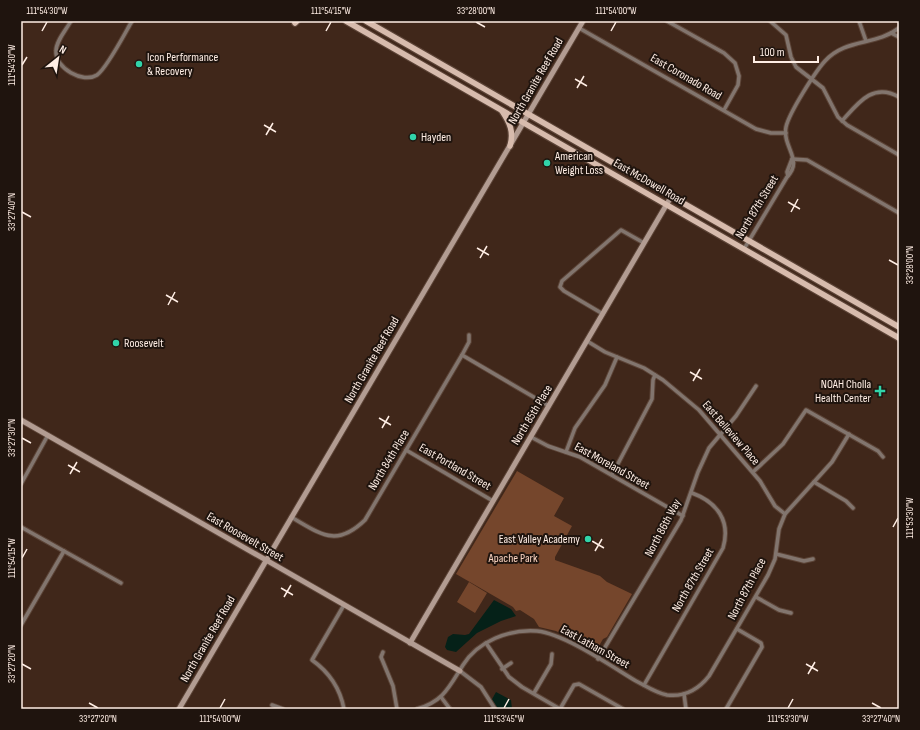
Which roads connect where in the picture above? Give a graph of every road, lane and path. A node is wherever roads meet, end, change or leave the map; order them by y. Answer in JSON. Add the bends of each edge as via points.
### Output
{"nodes":[{"id":1,"x":71,"y":21,"type":"edge"},
{"id":2,"x":132,"y":21,"type":"edge"},
{"id":3,"x":346,"y":21,"type":"edge"},
{"id":4,"x":366,"y":21,"type":"edge"},
{"id":5,"x":583,"y":21,"type":"edge"},
{"id":6,"x":667,"y":21,"type":"edge"},
{"id":7,"x":770,"y":21,"type":"edge"},
{"id":8,"x":859,"y":21,"type":"edge"},
{"id":9,"x":579,"y":28,"type":"junction"},
{"id":10,"x":899,"y":28,"type":"edge"},
{"id":11,"x":892,"y":33,"type":"junction"},
{"id":12,"x":899,"y":37,"type":"edge"},
{"id":13,"x":866,"y":41,"type":"junction"},
{"id":14,"x":425,"y":55,"type":"junction"},
{"id":15,"x":420,"y":63,"type":"junction"},
{"id":16,"x":812,"y":80,"type":"junction"},
{"id":17,"x":899,"y":97,"type":"edge"},
{"id":18,"x":501,"y":109,"type":"junction"},
{"id":19,"x":724,"y":110,"type":"junction"},
{"id":20,"x":528,"y":114,"type":"junction"},
{"id":21,"x":842,"y":121,"type":"junction"},
{"id":22,"x":524,"y":122,"type":"junction"},
{"id":23,"x":786,"y":133,"type":"junction"},
{"id":24,"x":510,"y":146,"type":"junction"},
{"id":25,"x":899,"y":155,"type":"edge"},
{"id":26,"x":792,"y":159,"type":"junction"},
{"id":27,"x":621,"y":168,"type":"junction"},
{"id":28,"x":617,"y":176,"type":"junction"},
{"id":29,"x":671,"y":197,"type":"junction"},
{"id":30,"x":667,"y":204,"type":"junction"},
{"id":31,"x":899,"y":213,"type":"edge"},
{"id":32,"x":749,"y":241,"type":"junction"},
{"id":33,"x":644,"y":243,"type":"junction"},
{"id":34,"x":744,"y":249,"type":"junction"},
{"id":35,"x":797,"y":269,"type":"junction"},
{"id":36,"x":793,"y":277,"type":"junction"},
{"id":37,"x":603,"y":314,"type":"junction"},
{"id":38,"x":876,"y":314,"type":"junction"},
{"id":39,"x":871,"y":322,"type":"junction"},
{"id":40,"x":899,"y":327,"type":"edge"},
{"id":41,"x":469,"y":335,"type":"dead end"},
{"id":42,"x":899,"y":338,"type":"edge"},
{"id":43,"x":587,"y":341,"type":"junction"},
{"id":44,"x":462,"y":355,"type":"junction"},
{"id":45,"x":617,"y":357,"type":"junction"},
{"id":46,"x":655,"y":375,"type":"junction"},
{"id":47,"x":756,"y":386,"type":"dead end"},
{"id":48,"x":549,"y":406,"type":"junction"},
{"id":49,"x":21,"y":420,"type":"edge"},
{"id":50,"x":721,"y":434,"type":"junction"},
{"id":51,"x":849,"y":434,"type":"junction"},
{"id":52,"x":48,"y":436,"type":"junction"},
{"id":53,"x":531,"y":437,"type":"junction"},
{"id":54,"x":406,"y":450,"type":"junction"},
{"id":55,"x":566,"y":452,"type":"junction"},
{"id":56,"x":883,"y":457,"type":"dead end"},
{"id":57,"x":753,"y":472,"type":"junction"},
{"id":58,"x":612,"y":476,"type":"junction"},
{"id":59,"x":814,"y":482,"type":"junction"},
{"id":60,"x":21,"y":484,"type":"edge"},
{"id":61,"x":692,"y":493,"type":"junction"},
{"id":62,"x":493,"y":501,"type":"junction"},
{"id":63,"x":853,"y":508,"type":"dead end"},
{"id":64,"x":785,"y":514,"type":"junction"},
{"id":65,"x":683,"y":516,"type":"junction"},
{"id":66,"x":291,"y":517,"type":"junction"},
{"id":67,"x":21,"y":527,"type":"edge"},
{"id":68,"x":64,"y":551,"type":"junction"},
{"id":69,"x":776,"y":554,"type":"junction"},
{"id":70,"x":813,"y":558,"type":"dead end"},
{"id":71,"x":266,"y":560,"type":"junction"},
{"id":72,"x":121,"y":583,"type":"dead end"},
{"id":73,"x":756,"y":597,"type":"junction"},
{"id":74,"x":344,"y":605,"type":"junction"},
{"id":75,"x":791,"y":613,"type":"dead end"},
{"id":76,"x":21,"y":625,"type":"edge"},
{"id":77,"x":737,"y":629,"type":"junction"},
{"id":78,"x":410,"y":643,"type":"junction"},
{"id":79,"x":486,"y":643,"type":"junction"},
{"id":80,"x":383,"y":652,"type":"dead end"},
{"id":81,"x":552,"y":654,"type":"dead end"},
{"id":82,"x":598,"y":659,"type":"junction"},
{"id":83,"x":511,"y":663,"type":"dead end"},
{"id":84,"x":502,"y":669,"type":"junction"},
{"id":85,"x":460,"y":671,"type":"junction"},
{"id":86,"x":644,"y":685,"type":"junction"},
{"id":87,"x":534,"y":694,"type":"junction"},
{"id":88,"x":684,"y":694,"type":"junction"},
{"id":89,"x":441,"y":697,"type":"junction"},
{"id":90,"x":272,"y":705,"type":"dead end"},
{"id":91,"x":179,"y":709,"type":"edge"},
{"id":92,"x":283,"y":709,"type":"edge"},
{"id":93,"x":344,"y":709,"type":"edge"},
{"id":94,"x":397,"y":709,"type":"edge"},
{"id":95,"x":417,"y":709,"type":"edge"},
{"id":96,"x":450,"y":709,"type":"edge"},
{"id":97,"x":495,"y":709,"type":"edge"},
{"id":98,"x":560,"y":709,"type":"edge"},
{"id":99,"x":623,"y":709,"type":"edge"},
{"id":100,"x":686,"y":709,"type":"edge"},
{"id":101,"x":726,"y":709,"type":"edge"}],
"edges":[{"from":1,"to":2,"type":"street","via":[[56,52],[58,61],[84,77],[93,77],[102,71]]},
{"from":3,"to":15,"type":"main road","name":"East McDowell Road"},
{"from":4,"to":14,"type":"main road","name":"East McDowell Road"},
{"from":5,"to":9,"type":"street","name":"North Granite Reef Road"},
{"from":6,"to":19,"type":"street","via":[[724,53],[735,63],[739,76],[738,85]]},
{"from":7,"to":16,"type":"street","via":[[786,34],[793,62]]},
{"from":8,"to":13,"type":"street"},
{"from":9,"to":19,"type":"street","name":"East Coronado Road"},
{"from":9,"to":20,"type":"street","name":"North Granite Reef Road"},
{"from":10,"to":11,"type":"street"},
{"from":11,"to":12,"type":"street"},
{"from":11,"to":13,"type":"street"},
{"from":13,"to":16,"type":"street","via":[[853,43],[836,52],[824,62]]},
{"from":14,"to":15,"type":"main road"},
{"from":14,"to":20,"type":"main road","name":"East McDowell Road"},
{"from":15,"to":18,"type":"main road","name":"East McDowell Road"},
{"from":16,"to":21,"type":"street","via":[[823,88],[832,109]]},
{"from":16,"to":23,"type":"street","via":[[789,119]]},
{"from":17,"to":21,"type":"street","via":[[886,92],[876,92],[863,98]]},
{"from":18,"to":22,"type":"main road","name":"East McDowell Road"},
{"from":18,"to":24,"type":"main road","via":[[511,128]]},
{"from":19,"to":23,"type":"street","name":"East Coronado Road","via":[[756,129]]},
{"from":20,"to":22,"type":"street","name":"North Granite Reef Road"},
{"from":20,"to":27,"type":"main road","name":"East McDowell Road"},
{"from":21,"to":25,"type":"street"},
{"from":22,"to":24,"type":"street","name":"North Granite Reef Road"},
{"from":22,"to":28,"type":"main road","name":"East McDowell Road"},
{"from":23,"to":26,"type":"street","name":"North 87th Street"},
{"from":24,"to":66,"type":"street","name":"North Granite Reef Road"},
{"from":26,"to":31,"type":"street","via":[[807,160]]},
{"from":26,"to":32,"type":"street","name":"North 87th Street","via":[[793,170]]},
{"from":27,"to":28,"type":"main road"},
{"from":27,"to":29,"type":"main road","name":"East McDowell Road"},
{"from":28,"to":30,"type":"main road","name":"East McDowell Road"},
{"from":29,"to":30,"type":"street","name":"North 85th Place"},
{"from":29,"to":32,"type":"main road","name":"East McDowell Road"},
{"from":30,"to":33,"type":"street","name":"North 85th Place"},
{"from":30,"to":34,"type":"main road","name":"East McDowell Road"},
{"from":32,"to":34,"type":"street","name":"North 87th Street"},
{"from":32,"to":35,"type":"main road","name":"East McDowell Road"},
{"from":33,"to":37,"type":"street","name":"North 85th Place"},
{"from":33,"to":37,"type":"street","via":[[621,230],[562,281],[560,287]]},
{"from":34,"to":36,"type":"main road","name":"East McDowell Road"},
{"from":35,"to":36,"type":"main road"},
{"from":35,"to":38,"type":"main road","name":"East McDowell Road"},
{"from":36,"to":39,"type":"main road","name":"East McDowell Road"},
{"from":37,"to":43,"type":"street","name":"North 85th Place"},
{"from":38,"to":39,"type":"main road"},
{"from":38,"to":40,"type":"main road","name":"East McDowell Road"},
{"from":39,"to":42,"type":"main road","name":"East McDowell Road"},
{"from":41,"to":44,"type":"street","name":"North 84th Place","via":[[469,342]]},
{"from":43,"to":45,"type":"street","name":"East Belleview Place"},
{"from":43,"to":48,"type":"street","name":"North 85th Place"},
{"from":44,"to":48,"type":"street"},
{"from":44,"to":54,"type":"street","name":"North 84th Place"},
{"from":45,"to":46,"type":"street","name":"East Belleview Place"},
{"from":45,"to":55,"type":"street","via":[[605,385],[575,428]]},
{"from":46,"to":50,"type":"street","name":"East Belleview Place","via":[[699,410]]},
{"from":46,"to":58,"type":"street","via":[[652,380],[652,399]]},
{"from":47,"to":50,"type":"street","name":"North 86th Way"},
{"from":48,"to":53,"type":"street","name":"North 85th Place"},
{"from":49,"to":52,"type":"street","name":"East Roosevelt Street"},
{"from":50,"to":57,"type":"street","name":"East Belleview Place"},
{"from":50,"to":61,"type":"street","name":"North 86th Way","via":[[707,453]]},
{"from":51,"to":56,"type":"street","via":[[878,451]]},
{"from":51,"to":57,"type":"street","via":[[806,410],[783,444]]},
{"from":51,"to":59,"type":"street","name":"North 87th Place","via":[[836,457]]},
{"from":52,"to":60,"type":"street"},
{"from":52,"to":71,"type":"street","name":"East Roosevelt Street"},
{"from":53,"to":55,"type":"street","name":"East Moreland Street"},
{"from":53,"to":62,"type":"street","name":"North 85th Place"},
{"from":54,"to":62,"type":"street","name":"East Portland Street"},
{"from":54,"to":66,"type":"street","name":"North 84th Place","via":[[365,520],[355,529],[337,537],[329,537]]},
{"from":55,"to":58,"type":"street","name":"East Moreland Street","via":[[580,457]]},
{"from":57,"to":64,"type":"street","name":"East Belleview Place","via":[[774,505]]},
{"from":58,"to":65,"type":"street","name":"East Moreland Street"},
{"from":59,"to":63,"type":"street"},
{"from":59,"to":64,"type":"street","name":"North 87th Place"},
{"from":61,"to":65,"type":"street","name":"North 86th Way"},
{"from":61,"to":86,"type":"street","name":"North 87th Street","via":[[710,502],[720,513],[726,530],[725,542]]},
{"from":62,"to":78,"type":"street","name":"North 85th Place"},
{"from":64,"to":69,"type":"street","name":"North 87th Place","via":[[779,529]]},
{"from":65,"to":82,"type":"street","name":"North 86th Way"},
{"from":66,"to":71,"type":"street","name":"North Granite Reef Road"},
{"from":67,"to":68,"type":"street"},
{"from":68,"to":72,"type":"street"},
{"from":68,"to":76,"type":"street"},
{"from":69,"to":70,"type":"street","via":[[804,561]]},
{"from":69,"to":73,"type":"street","name":"North 87th Place"},
{"from":71,"to":74,"type":"street","name":"East Roosevelt Street"},
{"from":71,"to":91,"type":"street","name":"North Granite Reef Road"},
{"from":73,"to":75,"type":"street","via":[[779,610]]},
{"from":73,"to":77,"type":"street","name":"North 87th Place"},
{"from":74,"to":78,"type":"street","name":"East Roosevelt Street"},
{"from":74,"to":93,"type":"street","via":[[312,660],[333,682]]},
{"from":77,"to":88,"type":"street","name":"North 87th Place","via":[[705,681]]},
{"from":77,"to":101,"type":"street","via":[[762,645]]},
{"from":78,"to":85,"type":"street","name":"East Roosevelt Street"},
{"from":79,"to":82,"type":"street","name":"East Latham Street","via":[[509,633],[537,631],[564,639]]},
{"from":79,"to":84,"type":"street"},
{"from":79,"to":85,"type":"street","name":"East Latham Street","via":[[471,656]]},
{"from":80,"to":94,"type":"street","via":[[381,657],[393,686]]},
{"from":81,"to":87,"type":"street","via":[[551,664]]},
{"from":82,"to":86,"type":"street","name":"East Latham Street"},
{"from":83,"to":84,"type":"street"},
{"from":84,"to":87,"type":"street","via":[[516,684]]},
{"from":85,"to":89,"type":"street","name":"East Latham Street"},
{"from":85,"to":97,"type":"street","via":[[481,687]]},
{"from":86,"to":88,"type":"street","name":"East Latham Street","via":[[665,695]]},
{"from":87,"to":98,"type":"street"},
{"from":88,"to":100,"type":"street"},
{"from":89,"to":95,"type":"street","name":"East Latham Street"},
{"from":89,"to":96,"type":"street"},
{"from":90,"to":92,"type":"street"},
{"from":98,"to":99,"type":"street","via":[[576,684]]}]}
